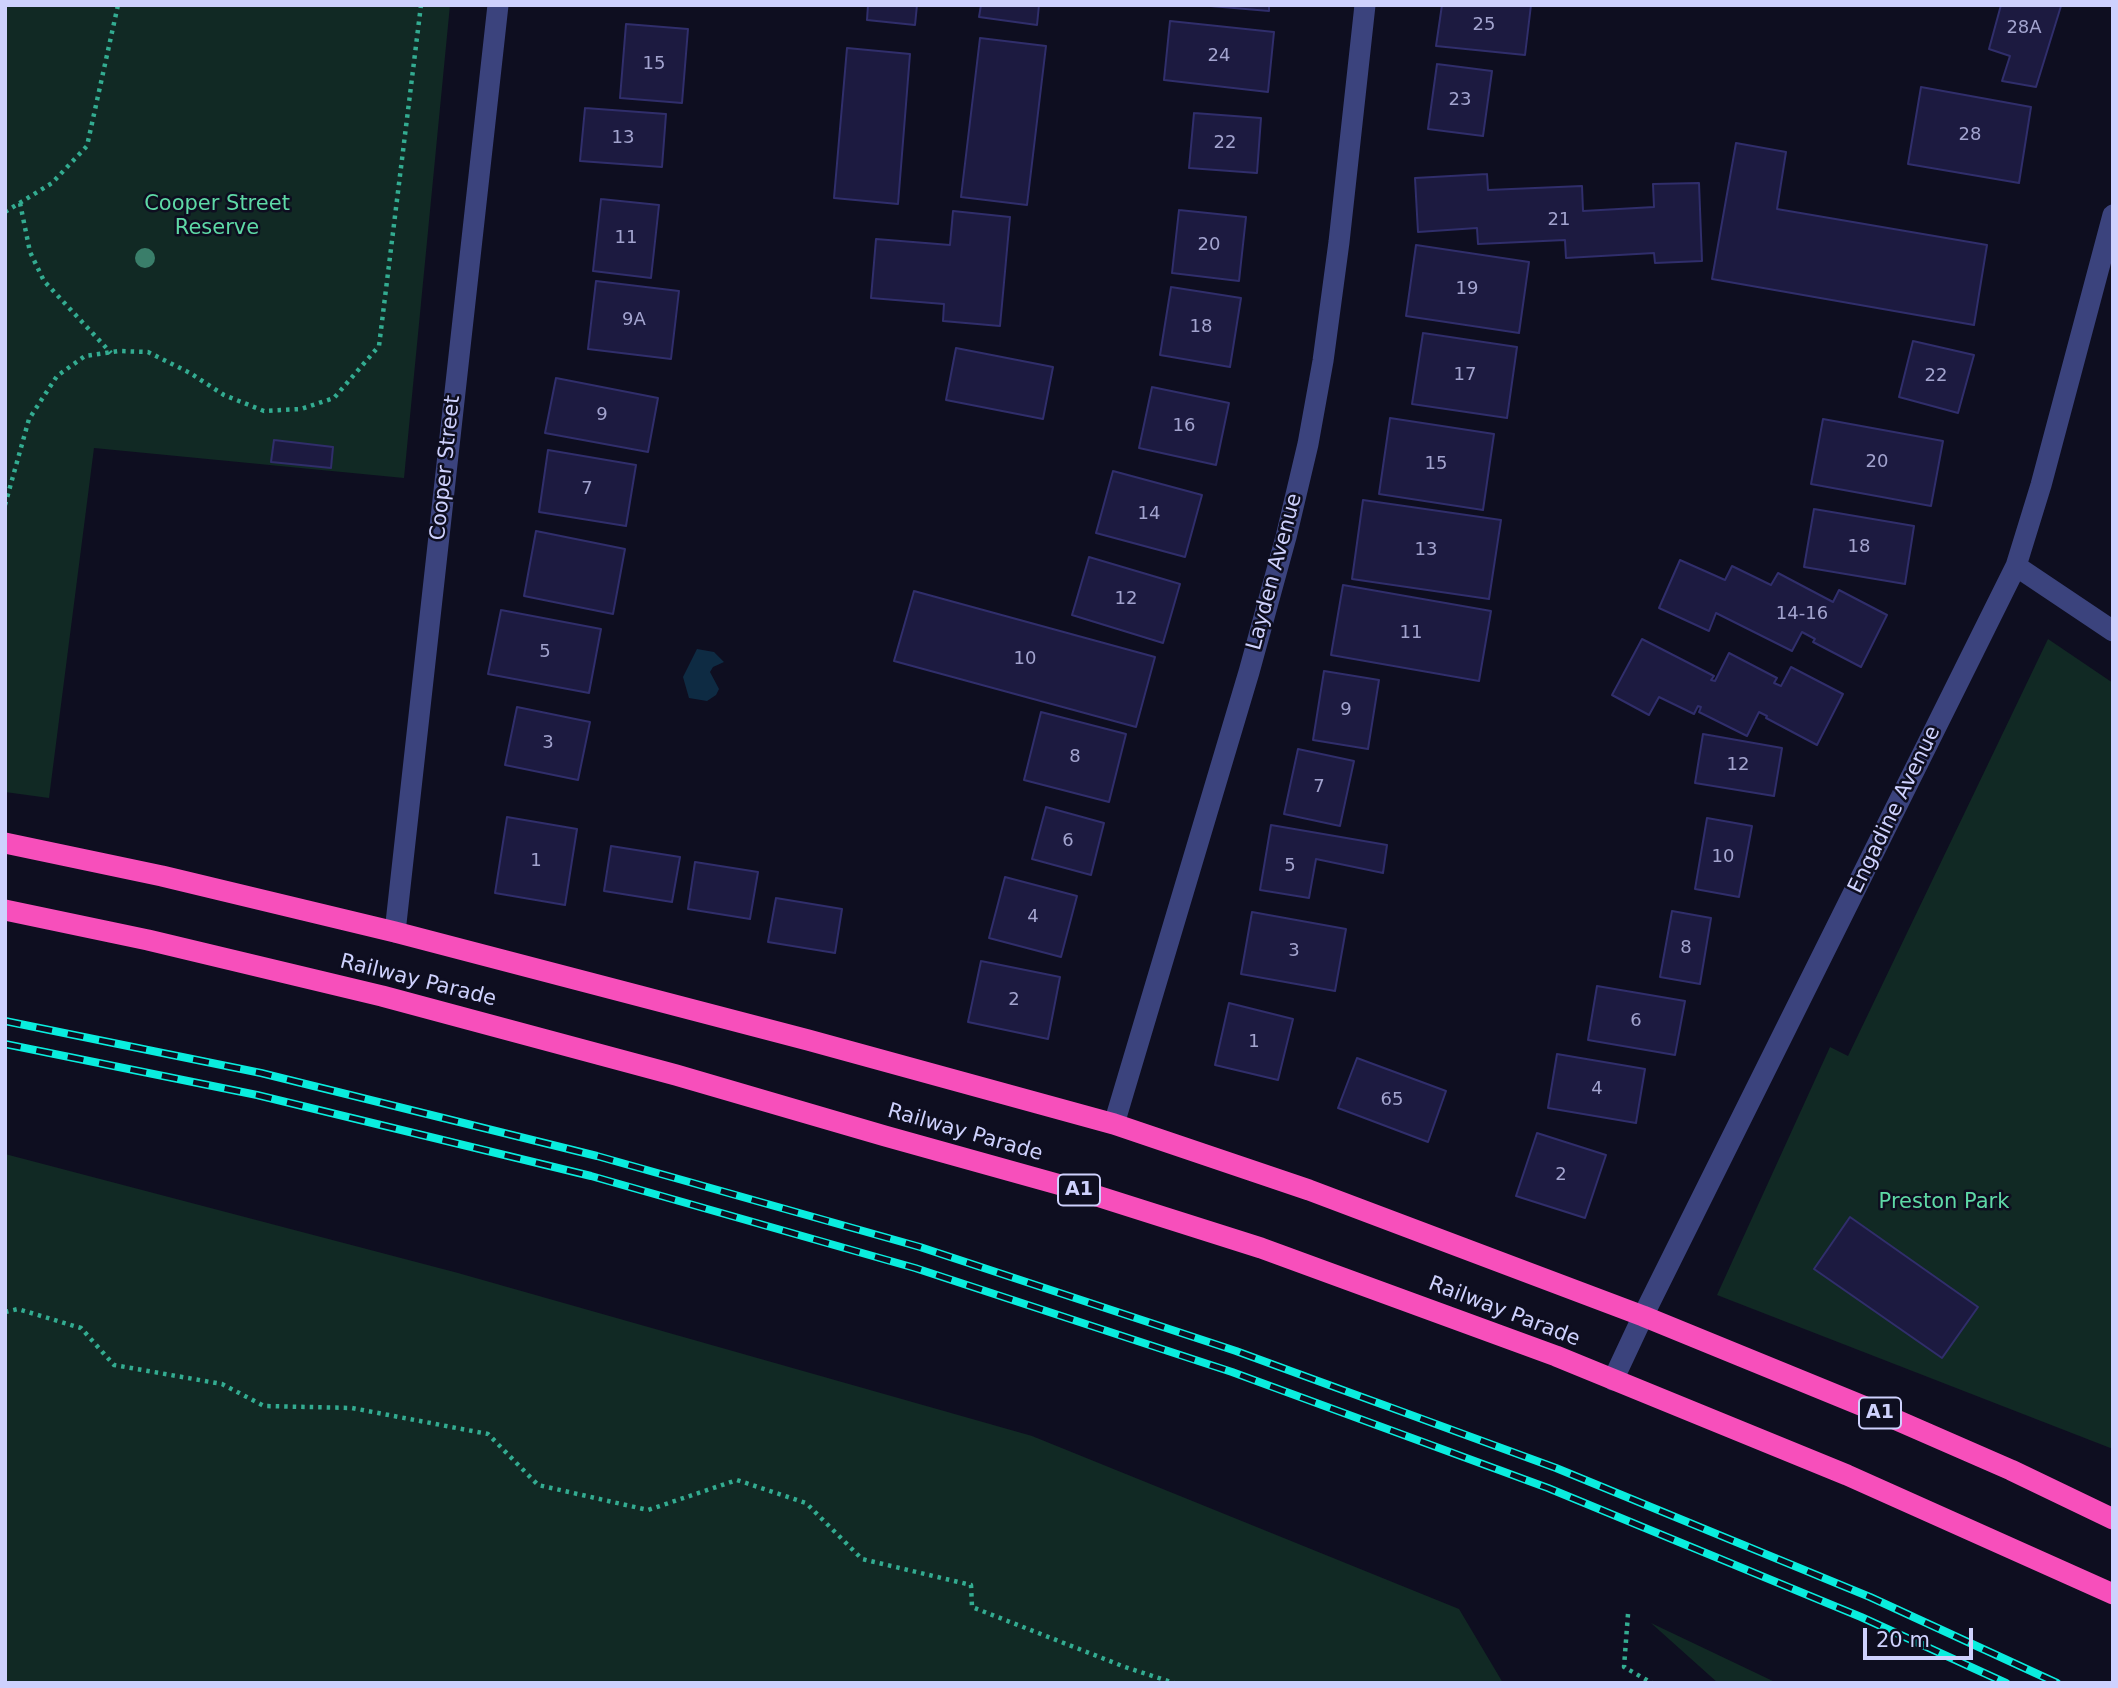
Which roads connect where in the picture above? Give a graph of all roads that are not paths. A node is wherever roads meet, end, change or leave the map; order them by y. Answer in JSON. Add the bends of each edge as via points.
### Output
{"nodes":[{"id":1,"x":498,"y":5,"type":"edge"},
{"id":2,"x":1365,"y":5,"type":"edge"},
{"id":3,"x":2113,"y":215,"type":"edge"},
{"id":4,"x":2016,"y":566,"type":"junction"},
{"id":5,"x":2113,"y":632,"type":"edge"},
{"id":6,"x":5,"y":844,"type":"edge"},
{"id":7,"x":5,"y":910,"type":"edge"},
{"id":8,"x":395,"y":932,"type":"junction"},
{"id":9,"x":1114,"y":1124,"type":"junction"},
{"id":10,"x":1643,"y":1316,"type":"junction"},
{"id":11,"x":1613,"y":1380,"type":"junction"},
{"id":12,"x":2113,"y":1519,"type":"edge"},
{"id":13,"x":2113,"y":1594,"type":"edge"}],
"edges":[{"from":1,"to":8,"type":"street","name":"Cooper Street"},
{"from":2,"to":9,"type":"street","name":"Layden Avenue","via":[[1323,361],[1305,458],[1249,673]]},
{"from":3,"to":4,"type":"street","name":"Engadine Avenue"},
{"from":4,"to":5,"type":"street"},
{"from":4,"to":10,"type":"street","name":"Engadine Avenue"},
{"from":6,"to":8,"type":"highway","name":"Railway Parade","number":"A1"},
{"from":7,"to":11,"type":"highway","name":"Railway Parade","number":"A1","via":[[382,996],[1075,1189],[1261,1248]]},
{"from":8,"to":9,"type":"highway","name":"Railway Parade","number":"A1"},
{"from":9,"to":10,"type":"highway","name":"Railway Parade","number":"A1","via":[[1310,1190]]},
{"from":10,"to":11,"type":"street","name":"Engadine Avenue"},
{"from":10,"to":12,"type":"highway","name":"Railway Parade","number":"A1","via":[[1885,1415]]},
{"from":11,"to":13,"type":"highway","name":"Railway Parade","number":"A1","via":[[1847,1475]]}]}
